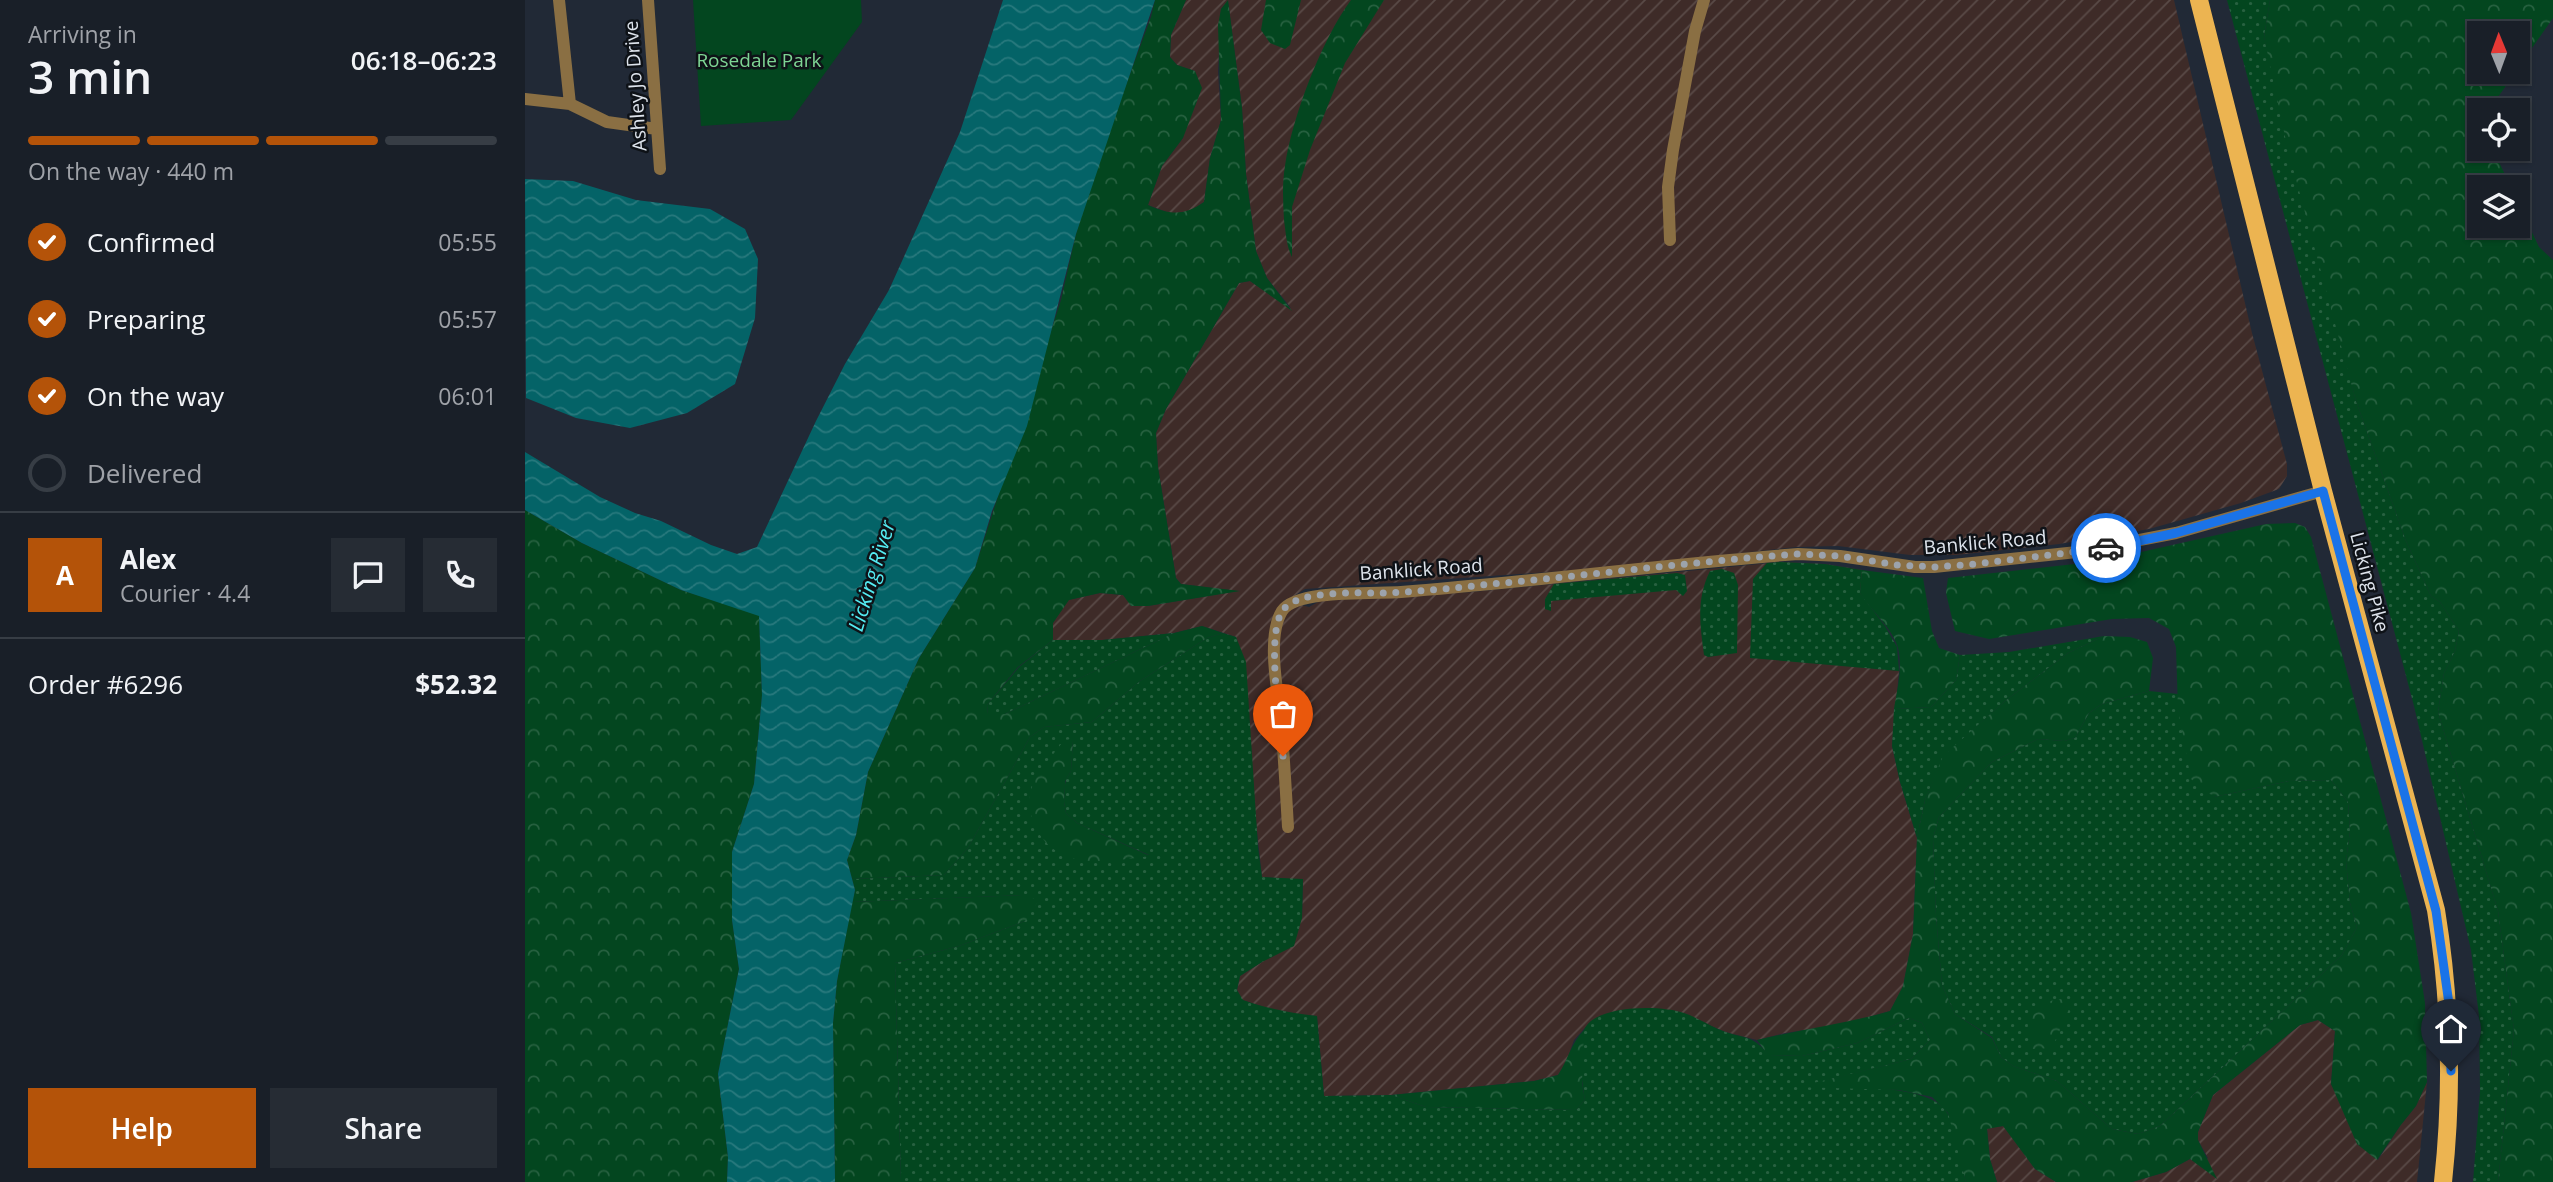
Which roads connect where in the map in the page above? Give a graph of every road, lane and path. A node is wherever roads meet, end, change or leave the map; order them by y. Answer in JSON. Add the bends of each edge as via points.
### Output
{"nodes":[{"id":1,"x":559,"y":0,"type":"edge"},
{"id":2,"x":648,"y":0,"type":"edge"},
{"id":3,"x":1704,"y":0,"type":"edge"},
{"id":4,"x":2199,"y":0,"type":"edge"},
{"id":5,"x":525,"y":99,"type":"edge"},
{"id":6,"x":570,"y":104,"type":"junction"},
{"id":7,"x":657,"y":129,"type":"junction"},
{"id":8,"x":660,"y":170,"type":"dead end"},
{"id":9,"x":1670,"y":240,"type":"dead end"},
{"id":10,"x":2323,"y":491,"type":"junction"},
{"id":11,"x":1288,"y":827,"type":"dead end"},
{"id":12,"x":2443,"y":1182,"type":"edge"}],
"edges":[{"from":1,"to":6,"type":"street"},
{"from":2,"to":7,"type":"street","name":"Ashley Jo Drive"},
{"from":3,"to":9,"type":"street","via":[[1673,150],[1668,187]]},
{"from":4,"to":10,"type":"main road","name":"Licking Pike"},
{"from":5,"to":6,"type":"street"},
{"from":6,"to":7,"type":"street","via":[[607,122]]},
{"from":7,"to":8,"type":"street","name":"Ashley Jo Drive"},
{"from":10,"to":11,"type":"street","name":"Banklick Road","via":[[2144,541],[1976,564],[1915,567],[1798,554],[1438,589],[1321,595],[1289,605],[1278,622],[1274,654]]},
{"from":10,"to":12,"type":"main road","name":"Licking Pike","via":[[2436,911],[2451,1048]]}]}
